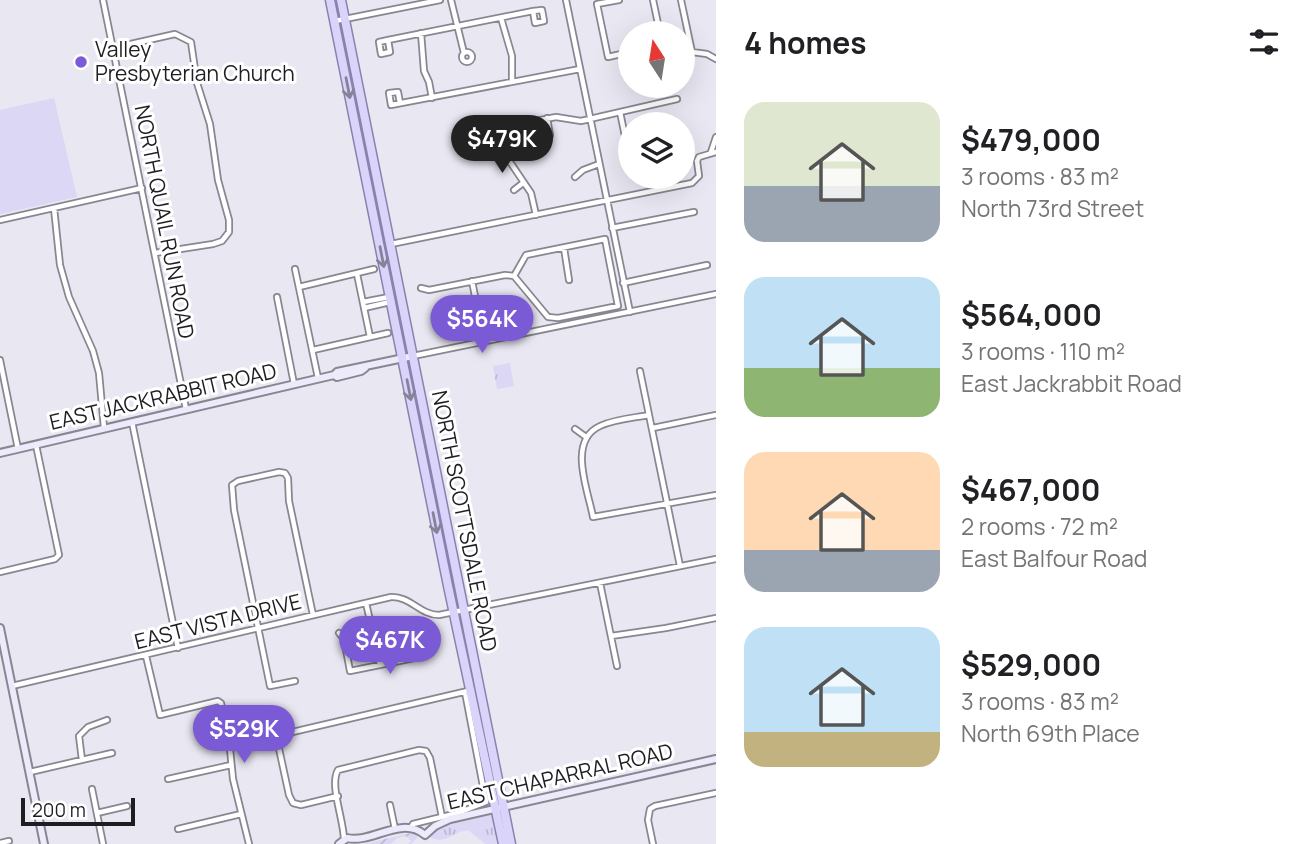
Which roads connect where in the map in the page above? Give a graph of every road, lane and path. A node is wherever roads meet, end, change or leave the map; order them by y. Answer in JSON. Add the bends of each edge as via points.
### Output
{"nodes":[{"id":1,"x":103,"y":0,"type":"edge"},
{"id":2,"x":330,"y":0,"type":"edge"},
{"id":3,"x":341,"y":0,"type":"edge"},
{"id":4,"x":440,"y":0,"type":"edge"},
{"id":5,"x":451,"y":0,"type":"edge"},
{"id":6,"x":566,"y":0,"type":"edge"},
{"id":7,"x":619,"y":0,"type":"edge"},
{"id":8,"x":653,"y":0,"type":"edge"},
{"id":9,"x":681,"y":0,"type":"edge"},
{"id":10,"x":533,"y":11,"type":"dead end"},
{"id":11,"x":501,"y":18,"type":"junction"},
{"id":12,"x":345,"y":19,"type":"junction"},
{"id":13,"x":334,"y":21,"type":"junction"},
{"id":14,"x":657,"y":21,"type":"edge"},
{"id":15,"x":457,"y":26,"type":"junction"},
{"id":16,"x":421,"y":33,"type":"junction"},
{"id":17,"x":388,"y":40,"type":"dead end"},
{"id":18,"x":113,"y":48,"type":"junction"},
{"id":19,"x":464,"y":53,"type":"dead end"},
{"id":20,"x":618,"y":55,"type":"edge"},
{"id":21,"x":716,"y":60,"type":"edge"},
{"id":22,"x":580,"y":69,"type":"junction"},
{"id":23,"x":512,"y":82,"type":"junction"},
{"id":24,"x":432,"y":98,"type":"junction"},
{"id":25,"x":677,"y":99,"type":"dead end"},
{"id":26,"x":400,"y":103,"type":"dead end"},
{"id":27,"x":618,"y":112,"type":"edge"},
{"id":28,"x":620,"y":112,"type":"edge"},
{"id":29,"x":547,"y":118,"type":"junction"},
{"id":30,"x":590,"y":119,"type":"junction"},
{"id":31,"x":550,"y":135,"type":"dead end"},
{"id":32,"x":716,"y":136,"type":"edge"},
{"id":33,"x":713,"y":153,"type":"edge"},
{"id":34,"x":599,"y":164,"type":"junction"},
{"id":35,"x":575,"y":177,"type":"dead end"},
{"id":36,"x":523,"y":183,"type":"junction"},
{"id":37,"x":142,"y":188,"type":"junction"},
{"id":38,"x":514,"y":190,"type":"dead end"},
{"id":39,"x":606,"y":200,"type":"junction"},
{"id":40,"x":54,"y":208,"type":"junction"},
{"id":41,"x":694,"y":212,"type":"dead end"},
{"id":42,"x":536,"y":215,"type":"junction"},
{"id":43,"x":0,"y":220,"type":"edge"},
{"id":44,"x":612,"y":228,"type":"junction"},
{"id":45,"x":390,"y":244,"type":"junction"},
{"id":46,"x":564,"y":248,"type":"junction"},
{"id":47,"x":155,"y":253,"type":"junction"},
{"id":48,"x":707,"y":265,"type":"dead end"},
{"id":49,"x":295,"y":269,"type":"dead end"},
{"id":50,"x":374,"y":269,"type":"dead end"},
{"id":51,"x":357,"y":274,"type":"junction"},
{"id":52,"x":514,"y":276,"type":"junction"},
{"id":53,"x":569,"y":280,"type":"dead end"},
{"id":54,"x":472,"y":282,"type":"junction"},
{"id":55,"x":623,"y":282,"type":"junction"},
{"id":56,"x":299,"y":287,"type":"junction"},
{"id":57,"x":421,"y":288,"type":"dead end"},
{"id":58,"x":716,"y":294,"type":"edge"},
{"id":59,"x":277,"y":298,"type":"dead end"},
{"id":60,"x":390,"y":300,"type":"junction"},
{"id":61,"x":363,"y":305,"type":"junction"},
{"id":62,"x":508,"y":308,"type":"dead end"},
{"id":63,"x":629,"y":312,"type":"junction"},
{"id":64,"x":479,"y":317,"type":"junction"},
{"id":65,"x":436,"y":322,"type":"dead end"},
{"id":66,"x":388,"y":333,"type":"dead end"},
{"id":67,"x":370,"y":337,"type":"junction"},
{"id":68,"x":484,"y":342,"type":"junction"},
{"id":69,"x":313,"y":350,"type":"junction"},
{"id":70,"x":413,"y":356,"type":"junction"},
{"id":71,"x":402,"y":359,"type":"junction"},
{"id":72,"x":0,"y":360,"type":"edge"},
{"id":73,"x":640,"y":371,"type":"dead end"},
{"id":74,"x":318,"y":378,"type":"junction"},
{"id":75,"x":295,"y":384,"type":"junction"},
{"id":76,"x":186,"y":409,"type":"junction"},
{"id":77,"x":649,"y":415,"type":"junction"},
{"id":78,"x":716,"y":415,"type":"edge"},
{"id":79,"x":132,"y":422,"type":"junction"},
{"id":80,"x":104,"y":428,"type":"junction"},
{"id":81,"x":653,"y":428,"type":"junction"},
{"id":82,"x":575,"y":429,"type":"dead end"},
{"id":83,"x":586,"y":437,"type":"junction"},
{"id":84,"x":36,"y":444,"type":"junction"},
{"id":85,"x":431,"y":446,"type":"junction"},
{"id":86,"x":420,"y":448,"type":"junction"},
{"id":87,"x":18,"y":449,"type":"junction"},
{"id":88,"x":0,"y":453,"type":"edge"},
{"id":89,"x":437,"y":474,"type":"junction"},
{"id":90,"x":426,"y":475,"type":"junction"},
{"id":91,"x":716,"y":495,"type":"edge"},
{"id":92,"x":668,"y":502,"type":"junction"},
{"id":93,"x":716,"y":558,"type":"edge"},
{"id":94,"x":680,"y":566,"type":"junction"},
{"id":95,"x":0,"y":572,"type":"edge"},
{"id":96,"x":600,"y":583,"type":"junction"},
{"id":97,"x":366,"y":603,"type":"junction"},
{"id":98,"x":464,"y":610,"type":"junction"},
{"id":99,"x":454,"y":612,"type":"junction"},
{"id":100,"x":313,"y":615,"type":"junction"},
{"id":101,"x":716,"y":618,"type":"edge"},
{"id":102,"x":418,"y":627,"type":"dead end"},
{"id":103,"x":0,"y":628,"type":"edge"},
{"id":104,"x":258,"y":628,"type":"junction"},
{"id":105,"x":339,"y":633,"type":"dead end"},
{"id":106,"x":611,"y":636,"type":"junction"},
{"id":107,"x":178,"y":648,"type":"junction"},
{"id":108,"x":146,"y":656,"type":"junction"},
{"id":109,"x":380,"y":665,"type":"junction"},
{"id":110,"x":617,"y":666,"type":"dead end"},
{"id":111,"x":295,"y":681,"type":"dead end"},
{"id":112,"x":12,"y":686,"type":"junction"},
{"id":113,"x":472,"y":690,"type":"junction"},
{"id":114,"x":107,"y":720,"type":"dead end"},
{"id":115,"x":112,"y":753,"type":"dead end"},
{"id":116,"x":716,"y":759,"type":"edge"},
{"id":117,"x":82,"y":760,"type":"junction"},
{"id":118,"x":231,"y":765,"type":"junction"},
{"id":119,"x":30,"y":772,"type":"junction"},
{"id":120,"x":168,"y":779,"type":"dead end"},
{"id":121,"x":92,"y":789,"type":"dead end"},
{"id":122,"x":716,"y":793,"type":"edge"},
{"id":123,"x":338,"y":796,"type":"junction"},
{"id":124,"x":390,"y":805,"type":"dead end"},
{"id":125,"x":127,"y":806,"type":"dead end"},
{"id":126,"x":500,"y":807,"type":"junction"},
{"id":127,"x":97,"y":813,"type":"junction"},
{"id":128,"x":242,"y":814,"type":"junction"},
{"id":129,"x":442,"y":817,"type":"junction"},
{"id":130,"x":414,"y":828,"type":"junction"},
{"id":131,"x":178,"y":829,"type":"dead end"},
{"id":132,"x":395,"y":830,"type":"junction"},
{"id":133,"x":369,"y":838,"type":"junction"},
{"id":134,"x":9,"y":841,"type":"dead end"},
{"id":135,"x":347,"y":842,"type":"edge"},
{"id":136,"x":501,"y":842,"type":"edge"},
{"id":137,"x":0,"y":843,"type":"edge"},
{"id":138,"x":44,"y":844,"type":"edge"},
{"id":139,"x":103,"y":844,"type":"edge"},
{"id":140,"x":249,"y":844,"type":"edge"},
{"id":141,"x":511,"y":844,"type":"edge"},
{"id":142,"x":653,"y":844,"type":"edge"}],
"edges":[{"from":1,"to":18,"type":"street","name":"NORTH QUAIL RUN ROAD"},
{"from":2,"to":13,"type":"main road","name":"NORTH SCOTTSDALE ROAD"},
{"from":3,"to":12,"type":"main road","name":"NORTH SCOTTSDALE ROAD"},
{"from":4,"to":12,"type":"street"},
{"from":5,"to":15,"type":"street"},
{"from":6,"to":22,"type":"street"},
{"from":7,"to":20,"type":"street","via":[[597,5],[608,57]]},
{"from":8,"to":14,"type":"street"},
{"from":9,"to":21,"type":"street","via":[[692,52]]},
{"from":10,"to":11,"type":"street"},
{"from":11,"to":15,"type":"street"},
{"from":11,"to":23,"type":"street","via":[[512,56]]},
{"from":12,"to":13,"type":"street"},
{"from":12,"to":45,"type":"main road","name":"NORTH SCOTTSDALE ROAD"},
{"from":13,"to":60,"type":"main road","name":"NORTH SCOTTSDALE ROAD","one_way":true},
{"from":15,"to":16,"type":"street"},
{"from":15,"to":19,"type":"street"},
{"from":16,"to":17,"type":"street"},
{"from":16,"to":24,"type":"street"},
{"from":18,"to":37,"type":"street","name":"NORTH QUAIL RUN ROAD"},
{"from":18,"to":47,"type":"street","via":[[175,33],[185,37],[191,42],[210,124],[229,232],[213,244]]},
{"from":22,"to":23,"type":"street"},
{"from":22,"to":30,"type":"street"},
{"from":23,"to":24,"type":"street"},
{"from":24,"to":26,"type":"street"},
{"from":25,"to":28,"type":"street"},
{"from":27,"to":30,"type":"street"},
{"from":29,"to":30,"type":"street"},
{"from":29,"to":31,"type":"street"},
{"from":29,"to":36,"type":"street","via":[[499,128],[504,153]]},
{"from":30,"to":34,"type":"street"},
{"from":32,"to":33,"type":"street"},
{"from":33,"to":39,"type":"street","via":[[699,158],[699,176],[692,183]]},
{"from":34,"to":35,"type":"street"},
{"from":34,"to":39,"type":"street"},
{"from":36,"to":38,"type":"street"},
{"from":36,"to":42,"type":"street","via":[[531,193]]},
{"from":37,"to":40,"type":"street"},
{"from":37,"to":47,"type":"street","name":"NORTH QUAIL RUN ROAD"},
{"from":39,"to":42,"type":"street"},
{"from":39,"to":44,"type":"street"},
{"from":40,"to":43,"type":"street"},
{"from":40,"to":80,"type":"street","via":[[60,265],[99,373]]},
{"from":41,"to":44,"type":"street"},
{"from":42,"to":45,"type":"street"},
{"from":44,"to":55,"type":"street"},
{"from":45,"to":70,"type":"main road","name":"NORTH SCOTTSDALE ROAD"},
{"from":46,"to":52,"type":"street","via":[[526,255]]},
{"from":46,"to":52,"type":"street","via":[[605,239],[618,306],[548,317]]},
{"from":46,"to":53,"type":"street"},
{"from":47,"to":76,"type":"street","name":"NORTH QUAIL RUN ROAD"},
{"from":48,"to":55,"type":"street"},
{"from":49,"to":56,"type":"street"},
{"from":50,"to":51,"type":"street"},
{"from":51,"to":56,"type":"street"},
{"from":51,"to":61,"type":"street"},
{"from":52,"to":54,"type":"street"},
{"from":54,"to":57,"type":"street"},
{"from":54,"to":64,"type":"street"},
{"from":55,"to":63,"type":"street"},
{"from":56,"to":69,"type":"street"},
{"from":58,"to":63,"type":"street","name":"EAST JACKRABBIT ROAD"},
{"from":59,"to":75,"type":"street"},
{"from":60,"to":61,"type":"street"},
{"from":60,"to":71,"type":"main road","name":"NORTH SCOTTSDALE ROAD"},
{"from":61,"to":67,"type":"street"},
{"from":62,"to":64,"type":"street"},
{"from":63,"to":68,"type":"street","name":"EAST JACKRABBIT ROAD"},
{"from":64,"to":65,"type":"street","via":[[443,325]]},
{"from":64,"to":68,"type":"street"},
{"from":66,"to":67,"type":"street"},
{"from":67,"to":69,"type":"street"},
{"from":68,"to":70,"type":"street","name":"EAST JACKRABBIT ROAD"},
{"from":69,"to":74,"type":"street"},
{"from":70,"to":71,"type":"street","name":"EAST JACKRABBIT ROAD"},
{"from":70,"to":85,"type":"main road","name":"NORTH SCOTTSDALE ROAD"},
{"from":71,"to":74,"type":"street","name":"EAST JACKRABBIT ROAD"},
{"from":71,"to":86,"type":"main road","name":"NORTH SCOTTSDALE ROAD","one_way":true},
{"from":72,"to":87,"type":"street"},
{"from":73,"to":77,"type":"street"},
{"from":74,"to":75,"type":"street","name":"EAST JACKRABBIT ROAD"},
{"from":75,"to":76,"type":"street","name":"EAST JACKRABBIT ROAD"},
{"from":76,"to":79,"type":"street","name":"EAST JACKRABBIT ROAD"},
{"from":77,"to":81,"type":"street"},
{"from":77,"to":83,"type":"street","via":[[602,425]]},
{"from":78,"to":81,"type":"street"},
{"from":79,"to":80,"type":"street","name":"EAST JACKRABBIT ROAD"},
{"from":79,"to":107,"type":"street"},
{"from":80,"to":84,"type":"street","name":"EAST JACKRABBIT ROAD"},
{"from":81,"to":92,"type":"street"},
{"from":82,"to":83,"type":"street"},
{"from":83,"to":92,"type":"street","via":[[582,454],[593,517]]},
{"from":84,"to":87,"type":"street","name":"EAST JACKRABBIT ROAD"},
{"from":84,"to":95,"type":"street","via":[[59,555]]},
{"from":85,"to":86,"type":"main road"},
{"from":85,"to":89,"type":"main road","name":"NORTH SCOTTSDALE ROAD"},
{"from":86,"to":90,"type":"main road","name":"NORTH SCOTTSDALE ROAD"},
{"from":87,"to":88,"type":"street","name":"EAST JACKRABBIT ROAD"},
{"from":89,"to":90,"type":"main road"},
{"from":89,"to":98,"type":"main road","name":"NORTH SCOTTSDALE ROAD"},
{"from":90,"to":99,"type":"main road","name":"NORTH SCOTTSDALE ROAD","one_way":true},
{"from":91,"to":92,"type":"street"},
{"from":92,"to":94,"type":"street"},
{"from":93,"to":94,"type":"street","name":"EAST VISTA DRIVE"},
{"from":94,"to":96,"type":"street","name":"EAST VISTA DRIVE"},
{"from":96,"to":98,"type":"street","name":"EAST VISTA DRIVE"},
{"from":96,"to":106,"type":"street"},
{"from":97,"to":99,"type":"street","name":"EAST VISTA DRIVE","via":[[395,597],[428,614]]},
{"from":97,"to":100,"type":"street","name":"EAST VISTA DRIVE"},
{"from":97,"to":109,"type":"street"},
{"from":98,"to":99,"type":"street","name":"EAST VISTA DRIVE"},
{"from":98,"to":113,"type":"main road","name":"NORTH SCOTTSDALE ROAD"},
{"from":99,"to":113,"type":"main road","name":"NORTH SCOTTSDALE ROAD"},
{"from":100,"to":104,"type":"street","name":"EAST VISTA DRIVE"},
{"from":100,"to":104,"type":"street","via":[[288,478],[279,472],[238,481],[232,485],[234,510]]},
{"from":101,"to":106,"type":"street"},
{"from":102,"to":109,"type":"street","via":[[424,656]]},
{"from":103,"to":112,"type":"street"},
{"from":104,"to":107,"type":"street","name":"EAST VISTA DRIVE"},
{"from":104,"to":111,"type":"street","via":[[270,686]]},
{"from":105,"to":109,"type":"street","via":[[350,671]]},
{"from":106,"to":110,"type":"street"},
{"from":107,"to":108,"type":"street","name":"EAST VISTA DRIVE"},
{"from":108,"to":112,"type":"street","name":"EAST VISTA DRIVE"},
{"from":108,"to":118,"type":"street","via":[[160,715],[221,703]]},
{"from":112,"to":119,"type":"street"},
{"from":113,"to":123,"type":"street","via":[[284,734],[278,744],[293,803]]},
{"from":113,"to":126,"type":"main road","name":"NORTH SCOTTSDALE ROAD"},
{"from":113,"to":129,"type":"street","via":[[487,799],[484,805]]},
{"from":114,"to":117,"type":"street","via":[[79,736]]},
{"from":115,"to":117,"type":"street"},
{"from":116,"to":126,"type":"street","name":"EAST CHAPARRAL ROAD"},
{"from":117,"to":119,"type":"street"},
{"from":118,"to":120,"type":"street"},
{"from":118,"to":128,"type":"street"},
{"from":119,"to":138,"type":"street"},
{"from":121,"to":127,"type":"street"},
{"from":122,"to":142,"type":"street","via":[[655,806],[648,813]]},
{"from":123,"to":129,"type":"street","via":[[336,773],[341,768],[426,751]]},
{"from":123,"to":135,"type":"street"},
{"from":124,"to":132,"type":"street"},
{"from":125,"to":127,"type":"street"},
{"from":126,"to":130,"type":"street","name":"EAST CHAPARRAL ROAD","via":[[450,819],[425,835]]},
{"from":126,"to":136,"type":"main road","name":"NORTH SCOTTSDALE ROAD"},
{"from":126,"to":141,"type":"main road","name":"NORTH SCOTTSDALE ROAD"},
{"from":127,"to":139,"type":"street"},
{"from":128,"to":131,"type":"street"},
{"from":128,"to":140,"type":"street"},
{"from":129,"to":130,"type":"street","via":[[413,824]]},
{"from":130,"to":132,"type":"street","name":"EAST CHAPARRAL ROAD"},
{"from":130,"to":133,"type":"street","name":"EAST CHAPARRAL ROAD"},
{"from":132,"to":133,"type":"street","name":"EAST CHAPARRAL ROAD"},
{"from":133,"to":135,"type":"street","name":"EAST CHAPARRAL ROAD"},
{"from":134,"to":137,"type":"street"}]}
